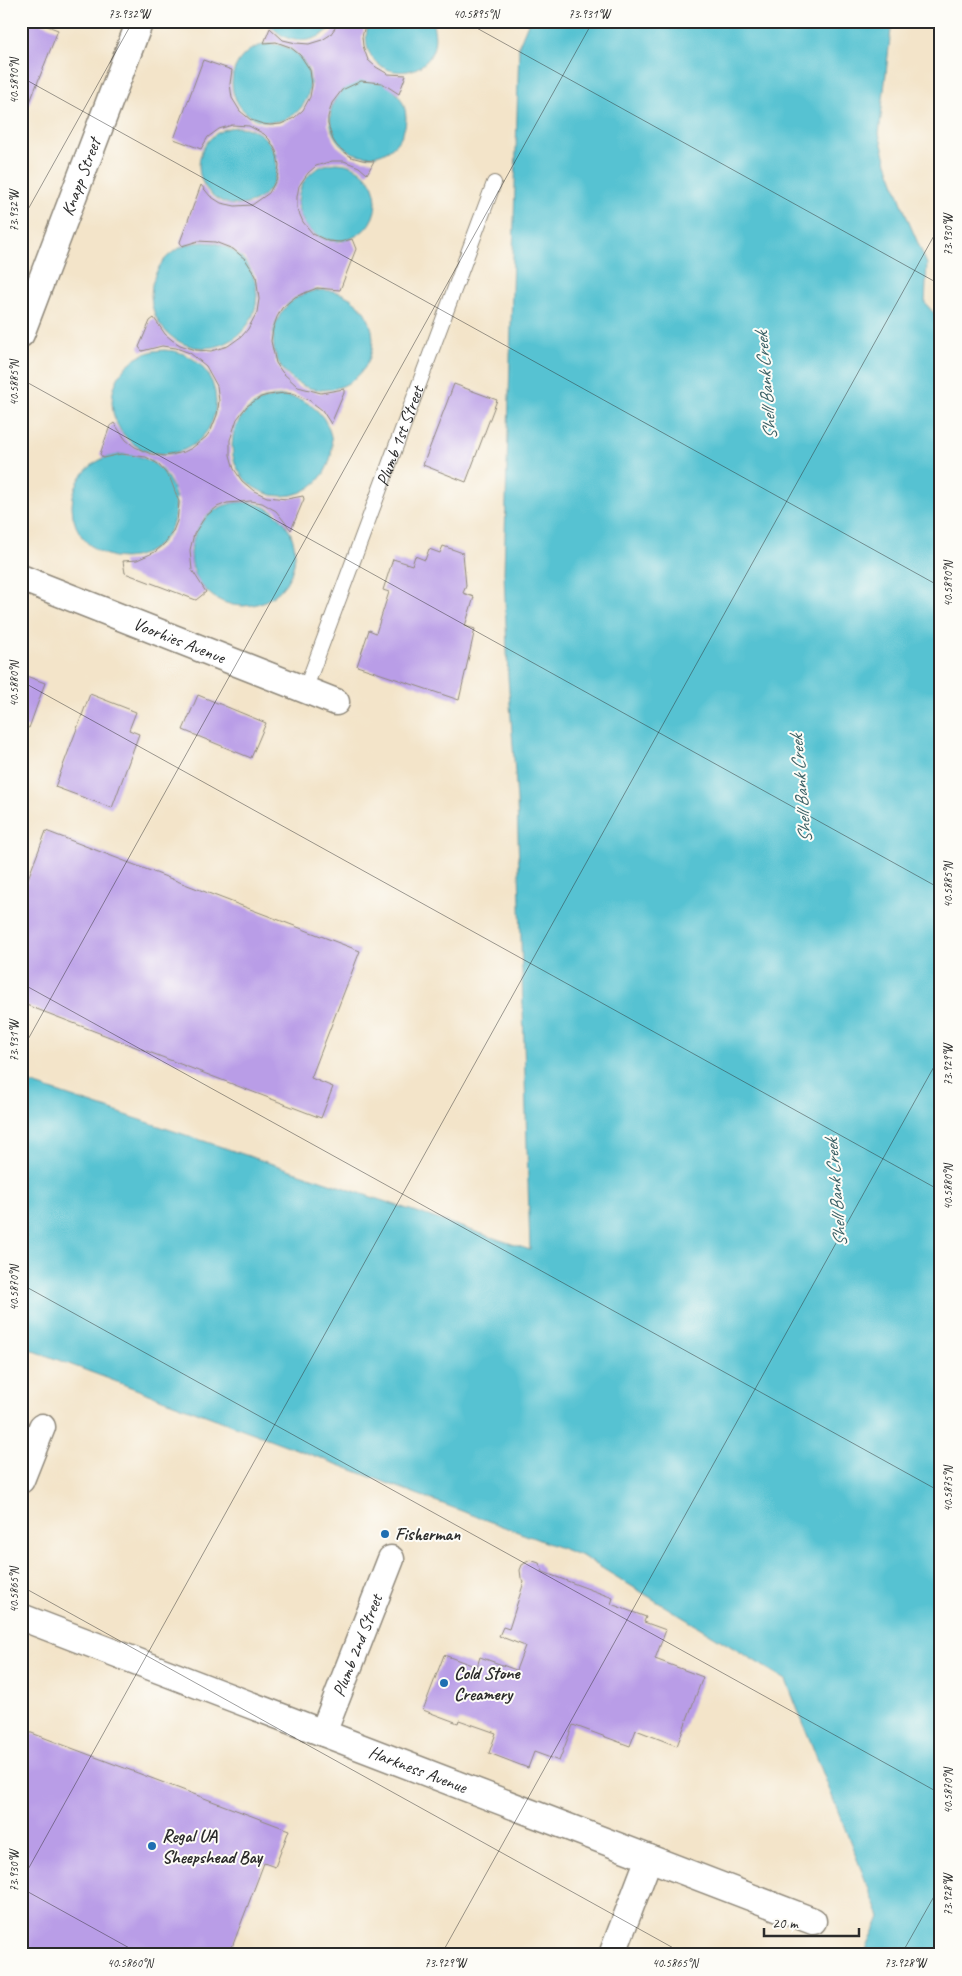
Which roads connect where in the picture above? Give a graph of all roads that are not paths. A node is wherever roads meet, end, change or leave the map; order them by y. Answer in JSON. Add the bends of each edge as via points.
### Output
{"nodes":[{"id":1,"x":140,"y":21,"type":"edge"},
{"id":2,"x":494,"y":183,"type":"dead end"},
{"id":3,"x":21,"y":334,"type":"edge"},
{"id":4,"x":21,"y":578,"type":"edge"},
{"id":5,"x":305,"y":690,"type":"junction"},
{"id":6,"x":336,"y":702,"type":"dead end"},
{"id":7,"x":42,"y":1427,"type":"dead end"},
{"id":8,"x":21,"y":1480,"type":"edge"},
{"id":9,"x":391,"y":1559,"type":"dead end"},
{"id":10,"x":21,"y":1617,"type":"edge"},
{"id":11,"x":323,"y":1733,"type":"junction"},
{"id":12,"x":649,"y":1858,"type":"junction"},
{"id":13,"x":813,"y":1921,"type":"dead end"},
{"id":14,"x":612,"y":1955,"type":"edge"}],
"edges":[{"from":1,"to":3,"type":"street","name":"Knapp Street"},
{"from":2,"to":5,"type":"lane","name":"Plumb 1st Street"},
{"from":4,"to":5,"type":"street","name":"Voorhies Avenue"},
{"from":5,"to":6,"type":"street","name":"Voorhies Avenue"},
{"from":7,"to":8,"type":"street"},
{"from":9,"to":11,"type":"street","name":"Plumb 2nd Street"},
{"from":10,"to":11,"type":"street","name":"Harkness Avenue"},
{"from":11,"to":12,"type":"street","name":"Harkness Avenue"},
{"from":12,"to":13,"type":"street","name":"Harkness Avenue"},
{"from":12,"to":14,"type":"street"}]}
